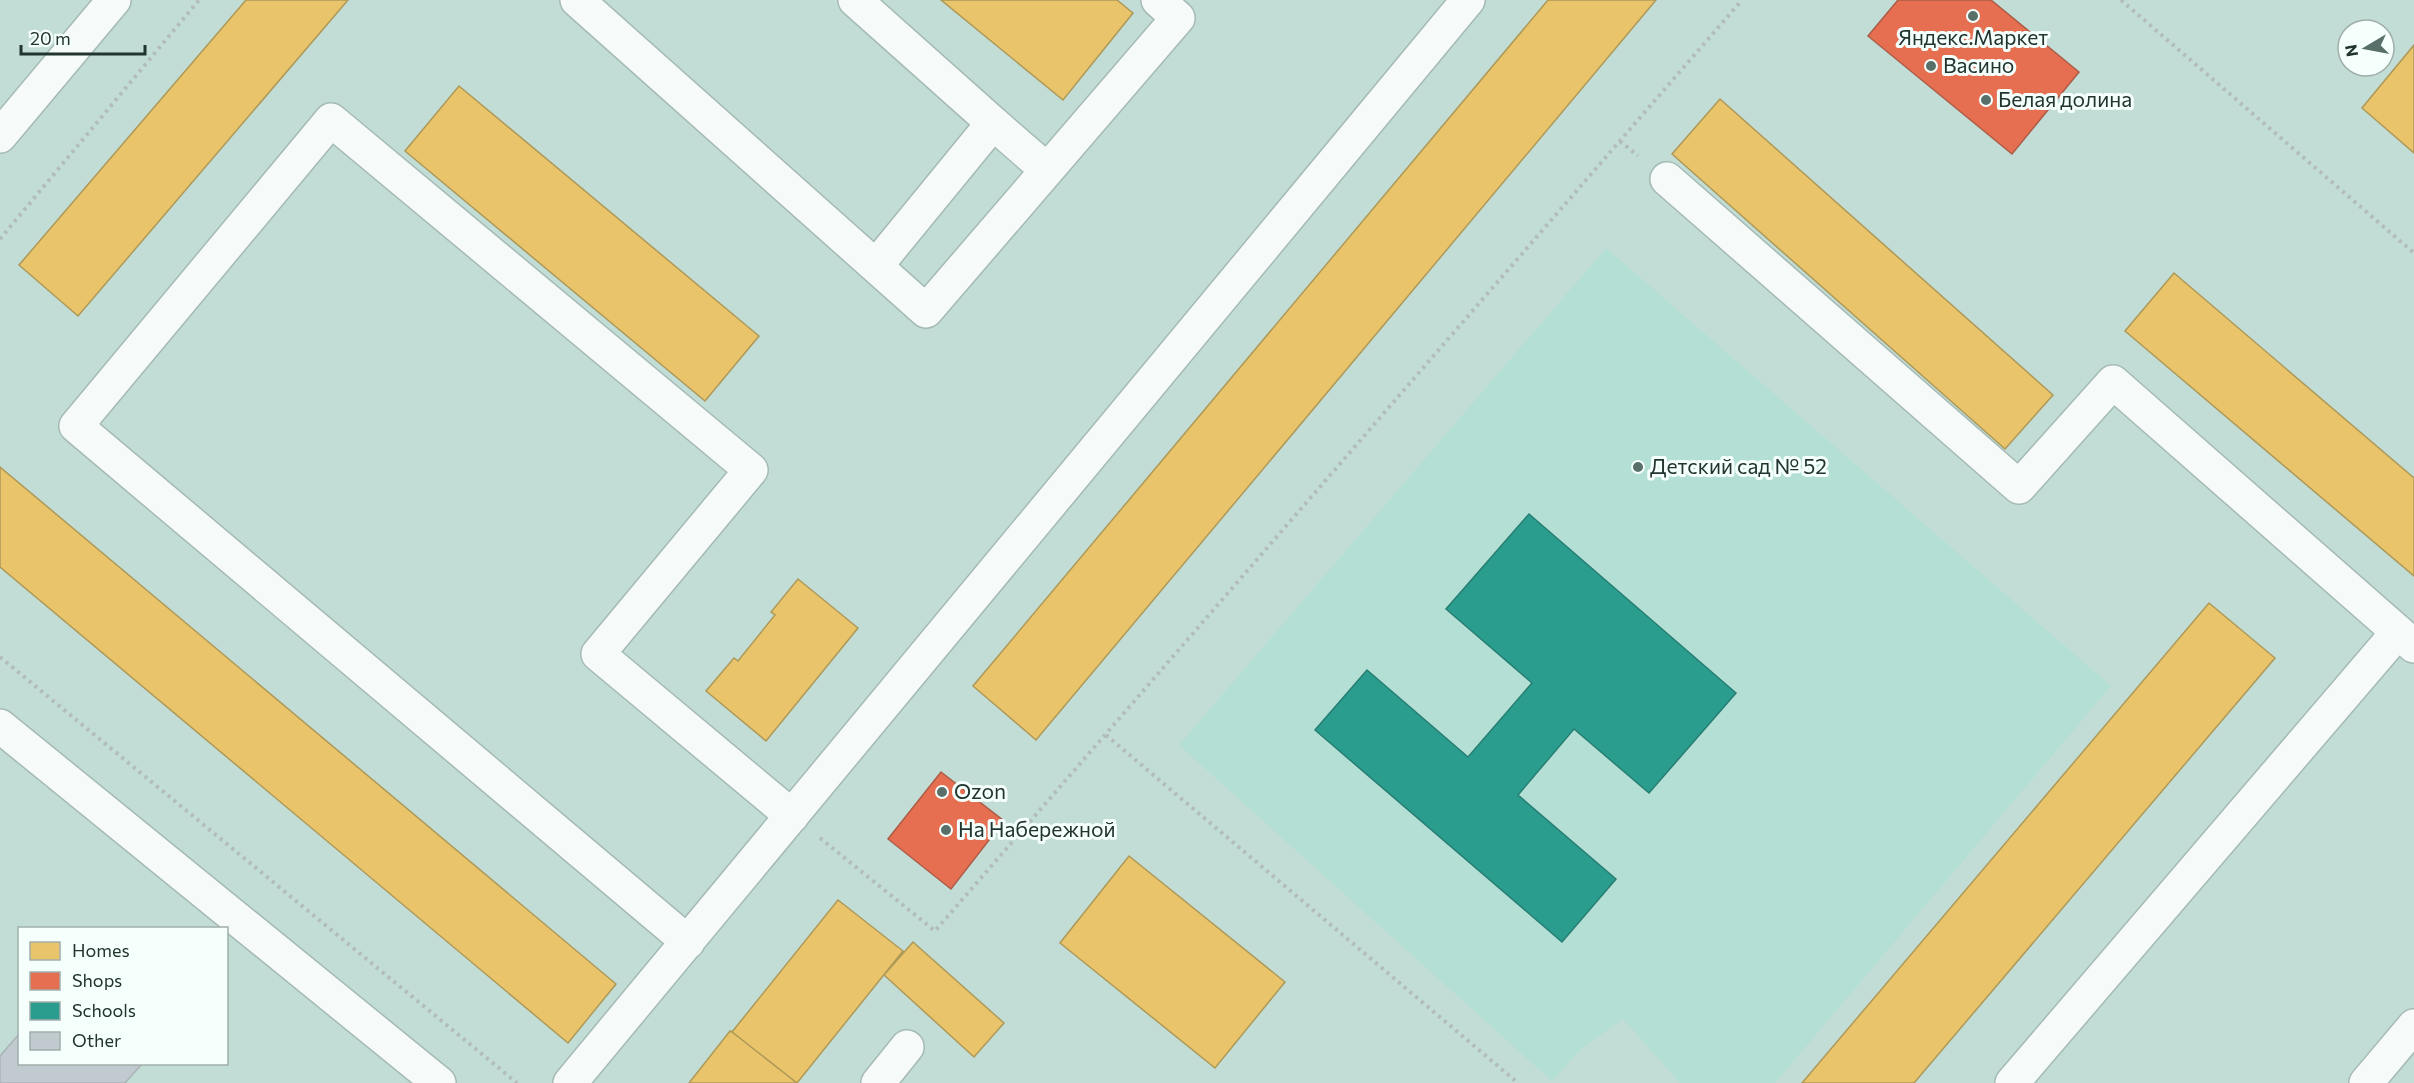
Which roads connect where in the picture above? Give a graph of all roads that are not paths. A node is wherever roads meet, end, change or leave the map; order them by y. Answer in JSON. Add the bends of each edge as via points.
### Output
{"nodes":[{"id":1,"x":114,"y":0,"type":"edge"},
{"id":2,"x":855,"y":0,"type":"edge"},
{"id":3,"x":1158,"y":0,"type":"edge"},
{"id":4,"x":1468,"y":0,"type":"edge"},
{"id":5,"x":580,"y":1,"type":"edge"},
{"id":6,"x":993,"y":123,"type":"junction"},
{"id":7,"x":0,"y":136,"type":"edge"},
{"id":8,"x":1047,"y":170,"type":"junction"},
{"id":9,"x":1667,"y":179,"type":"dead end"},
{"id":10,"x":876,"y":266,"type":"junction"},
{"id":11,"x":2406,"y":639,"type":"edge"},
{"id":12,"x":0,"y":726,"type":"edge"},
{"id":13,"x":792,"y":816,"type":"junction"},
{"id":14,"x":688,"y":942,"type":"junction"},
{"id":15,"x":2414,"y":1026,"type":"edge"},
{"id":16,"x":907,"y":1047,"type":"dead end"},
{"id":17,"x":439,"y":1083,"type":"edge"},
{"id":18,"x":570,"y":1083,"type":"edge"},
{"id":19,"x":878,"y":1083,"type":"edge"},
{"id":20,"x":2012,"y":1083,"type":"edge"},
{"id":21,"x":2366,"y":1083,"type":"edge"}],
"edges":[{"from":1,"to":7,"type":"street"},
{"from":2,"to":6,"type":"street"},
{"from":3,"to":8,"type":"street","via":[[1179,18]]},
{"from":4,"to":13,"type":"street"},
{"from":5,"to":10,"type":"street"},
{"from":6,"to":8,"type":"street"},
{"from":6,"to":10,"type":"street"},
{"from":8,"to":10,"type":"street","via":[[926,311]]},
{"from":9,"to":11,"type":"street","via":[[2019,487],[2113,382]]},
{"from":11,"to":20,"type":"street"},
{"from":12,"to":17,"type":"street"},
{"from":13,"to":14,"type":"street"},
{"from":13,"to":14,"type":"street","via":[[597,654],[751,470],[332,120],[76,426]]},
{"from":14,"to":18,"type":"street"},
{"from":15,"to":21,"type":"street"},
{"from":16,"to":19,"type":"street"}]}
